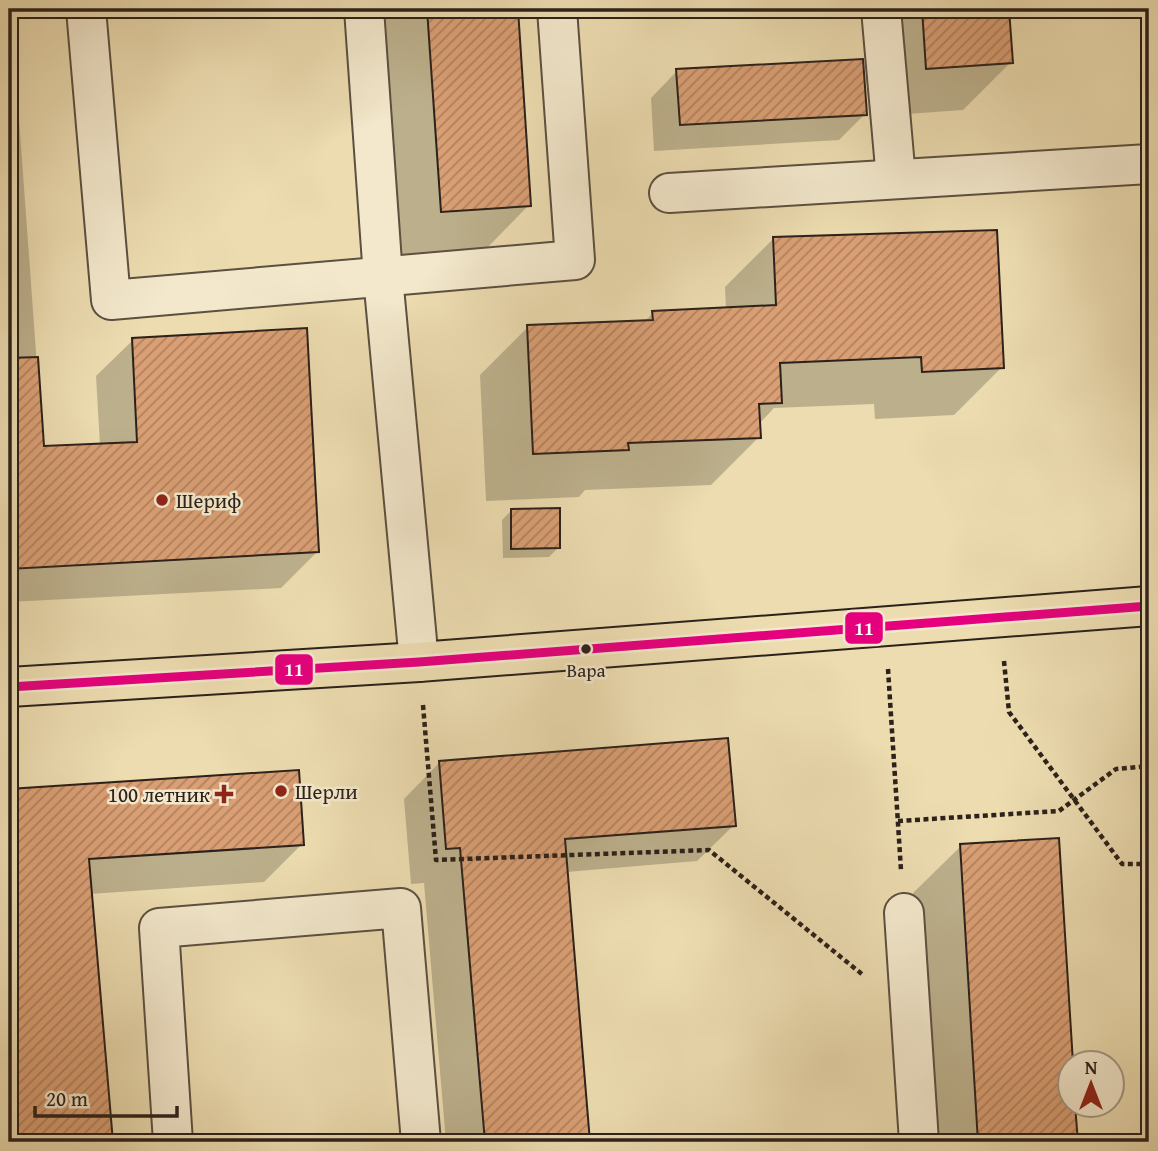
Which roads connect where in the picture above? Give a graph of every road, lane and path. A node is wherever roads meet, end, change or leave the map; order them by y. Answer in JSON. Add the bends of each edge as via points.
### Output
{"nodes":[{"id":1,"x":86,"y":9,"type":"edge"},
{"id":2,"x":364,"y":9,"type":"edge"},
{"id":3,"x":557,"y":9,"type":"edge"},
{"id":4,"x":881,"y":9,"type":"edge"},
{"id":5,"x":1149,"y":164,"type":"edge"},
{"id":6,"x":896,"y":180,"type":"junction"},
{"id":7,"x":669,"y":193,"type":"dead end"},
{"id":8,"x":383,"y":277,"type":"junction"},
{"id":9,"x":1149,"y":606,"type":"edge"},
{"id":10,"x":1000,"y":618,"type":"junction"},
{"id":11,"x":885,"y":627,"type":"junction"},
{"id":12,"x":419,"y":662,"type":"junction"},
{"id":13,"x":9,"y":687,"type":"edge"},
{"id":14,"x":1149,"y":766,"type":"edge"},
{"id":15,"x":1074,"y":800,"type":"junction"},
{"id":16,"x":898,"y":821,"type":"junction"},
{"id":17,"x":1149,"y":864,"type":"edge"},
{"id":18,"x":904,"y":913,"type":"joint"},
{"id":19,"x":911,"y":1013,"type":"junction"},
{"id":20,"x":173,"y":1142,"type":"edge"},
{"id":21,"x":421,"y":1142,"type":"edge"},
{"id":22,"x":919,"y":1142,"type":"edge"}],
"edges":[{"from":1,"to":8,"type":"lane","via":[[111,300]]},
{"from":2,"to":8,"type":"lane"},
{"from":3,"to":8,"type":"lane","via":[[575,260]]},
{"from":4,"to":6,"type":"lane"},
{"from":5,"to":6,"type":"lane"},
{"from":6,"to":7,"type":"lane"},
{"from":8,"to":12,"type":"lane"},
{"from":9,"to":10,"type":"main road"},
{"from":10,"to":11,"type":"main road"},
{"from":10,"to":15,"type":"path","via":[[1009,712]]},
{"from":11,"to":12,"type":"main road"},
{"from":11,"to":16,"type":"path"},
{"from":12,"to":13,"type":"main road"},
{"from":12,"to":19,"type":"path","via":[[436,860],[709,850]]},
{"from":14,"to":15,"type":"path","via":[[1116,769]]},
{"from":15,"to":16,"type":"path","via":[[1059,811]]},
{"from":15,"to":17,"type":"path","via":[[1122,864]]},
{"from":16,"to":18,"type":"path"},
{"from":18,"to":19,"type":"lane"},
{"from":19,"to":22,"type":"lane"},
{"from":20,"to":21,"type":"lane","via":[[159,928],[401,908]]}]}
